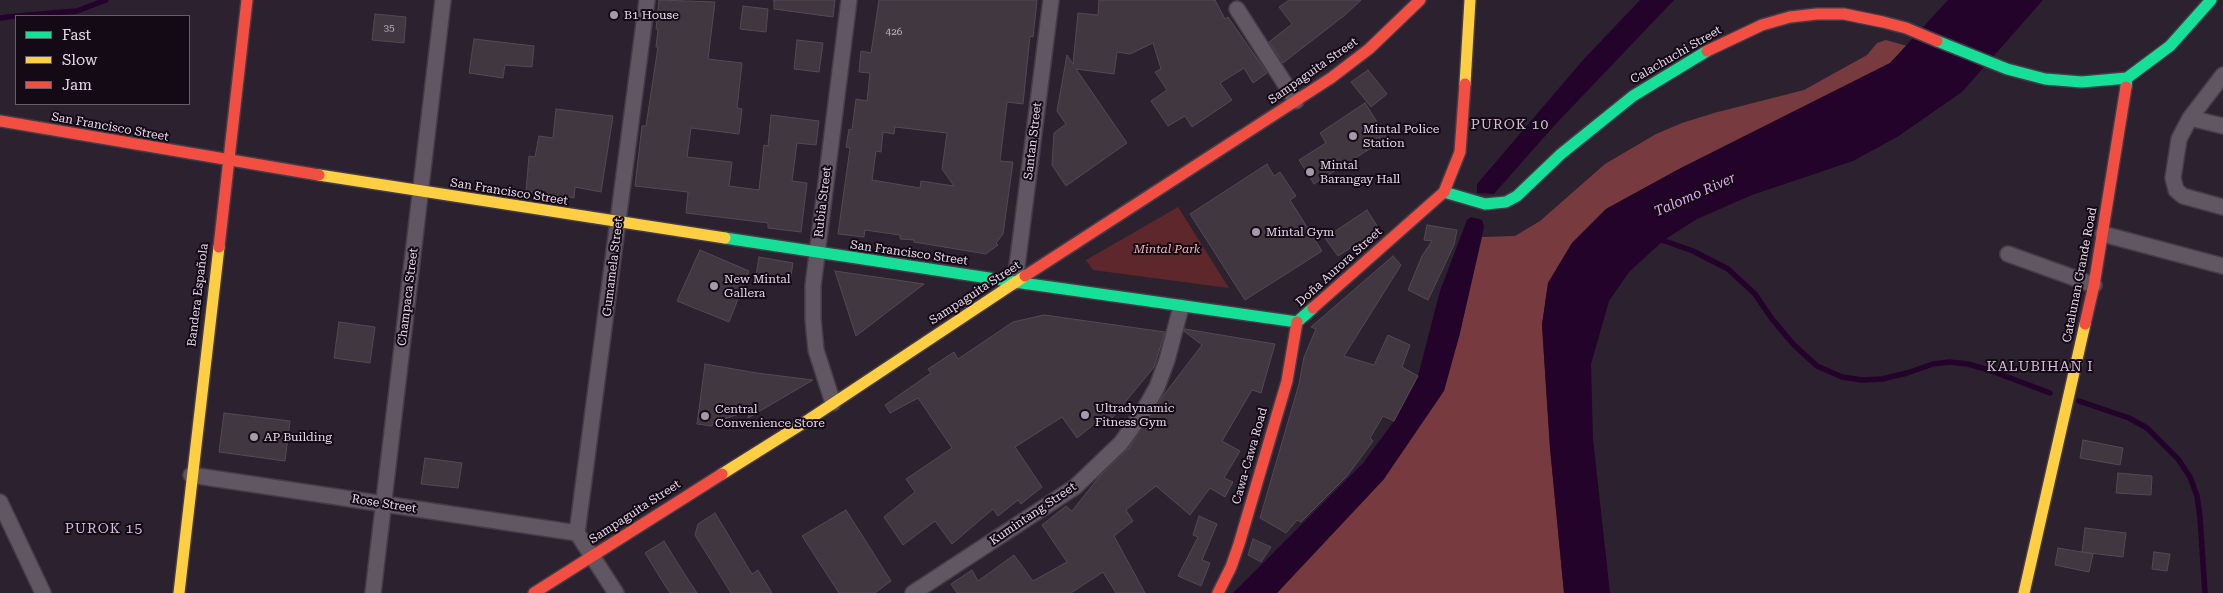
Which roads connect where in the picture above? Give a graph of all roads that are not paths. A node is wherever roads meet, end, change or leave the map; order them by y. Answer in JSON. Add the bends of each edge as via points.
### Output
{"nodes":[{"id":1,"x":247,"y":0,"type":"edge"},
{"id":2,"x":443,"y":0,"type":"edge"},
{"id":3,"x":647,"y":0,"type":"edge"},
{"id":4,"x":849,"y":0,"type":"edge"},
{"id":5,"x":1051,"y":0,"type":"edge"},
{"id":6,"x":1420,"y":0,"type":"edge"},
{"id":7,"x":1470,"y":0,"type":"edge"},
{"id":8,"x":2211,"y":0,"type":"edge"},
{"id":9,"x":1237,"y":10,"type":"dead end"},
{"id":10,"x":2223,"y":75,"type":"edge"},
{"id":11,"x":2127,"y":78,"type":"junction"},
{"id":12,"x":1296,"y":101,"type":"junction"},
{"id":13,"x":2190,"y":118,"type":"junction"},
{"id":14,"x":0,"y":121,"type":"edge"},
{"id":15,"x":2223,"y":126,"type":"edge"},
{"id":16,"x":228,"y":161,"type":"junction"},
{"id":17,"x":421,"y":192,"type":"junction"},
{"id":18,"x":1444,"y":192,"type":"junction"},
{"id":19,"x":2223,"y":207,"type":"edge"},
{"id":20,"x":618,"y":223,"type":"junction"},
{"id":21,"x":2103,"y":234,"type":"junction"},
{"id":22,"x":817,"y":254,"type":"junction"},
{"id":23,"x":2008,"y":254,"type":"dead end"},
{"id":24,"x":2223,"y":266,"type":"edge"},
{"id":25,"x":1015,"y":282,"type":"junction"},
{"id":26,"x":2094,"y":286,"type":"junction"},
{"id":27,"x":1181,"y":307,"type":"junction"},
{"id":28,"x":1297,"y":322,"type":"junction"},
{"id":29,"x":833,"y":403,"type":"junction"},
{"id":30,"x":191,"y":475,"type":"junction"},
{"id":31,"x":0,"y":502,"type":"edge"},
{"id":32,"x":383,"y":504,"type":"junction"},
{"id":33,"x":577,"y":533,"type":"junction"},
{"id":34,"x":592,"y":556,"type":"junction"},
{"id":35,"x":43,"y":593,"type":"edge"},
{"id":36,"x":179,"y":593,"type":"edge"},
{"id":37,"x":373,"y":593,"type":"edge"},
{"id":38,"x":534,"y":593,"type":"edge"},
{"id":39,"x":616,"y":593,"type":"edge"},
{"id":40,"x":913,"y":593,"type":"edge"},
{"id":41,"x":1218,"y":593,"type":"edge"},
{"id":42,"x":2024,"y":593,"type":"edge"}],
"edges":[{"from":1,"to":16,"type":"main road","name":"Bandera Española"},
{"from":2,"to":17,"type":"street","name":"Champaca Street"},
{"from":3,"to":20,"type":"street","name":"Gumamela Street"},
{"from":4,"to":22,"type":"street","name":"Rubia Street"},
{"from":5,"to":25,"type":"street","name":"Santan Street"},
{"from":6,"to":12,"type":"main road","name":"Sampaguita Street","via":[[1369,49]]},
{"from":7,"to":18,"type":"main road","name":"Doña Aurora Street","via":[[1460,152]]},
{"from":8,"to":11,"type":"main road","via":[[2170,46]]},
{"from":9,"to":12,"type":"street"},
{"from":10,"to":13,"type":"street"},
{"from":11,"to":18,"type":"main road","name":"Calachuchi Street","via":[[2082,82],[2061,80],[2007,69],[1906,28],[1834,14],[1790,17],[1762,25],[1694,58],[1633,96],[1506,202],[1484,204]]},
{"from":11,"to":21,"type":"main road","name":"Catalunan Grande Road"},
{"from":12,"to":25,"type":"main road","name":"Sampaguita Street"},
{"from":13,"to":15,"type":"street"},
{"from":13,"to":19,"type":"street","via":[[2179,139],[2174,163],[2176,190],[2183,196]]},
{"from":14,"to":16,"type":"main road","name":"San Francisco Street"},
{"from":16,"to":17,"type":"main road","name":"San Francisco Street"},
{"from":16,"to":30,"type":"main road","name":"Bandera Española"},
{"from":17,"to":20,"type":"main road","name":"San Francisco Street"},
{"from":17,"to":32,"type":"street","name":"Champaca Street"},
{"from":18,"to":28,"type":"main road","name":"Doña Aurora Street"},
{"from":20,"to":22,"type":"main road","name":"San Francisco Street"},
{"from":20,"to":33,"type":"street","name":"Gumamela Street"},
{"from":21,"to":24,"type":"street"},
{"from":21,"to":26,"type":"main road","name":"Catalunan Grande Road"},
{"from":22,"to":25,"type":"main road","name":"San Francisco Street"},
{"from":22,"to":29,"type":"street","name":"Rubia Street","via":[[813,319],[816,350]]},
{"from":23,"to":26,"type":"street"},
{"from":25,"to":27,"type":"main road","name":"Doña Aurora Street"},
{"from":25,"to":29,"type":"main road","name":"Sampaguita Street"},
{"from":26,"to":42,"type":"main road","name":"Catalunan Grande Road"},
{"from":27,"to":28,"type":"main road","name":"Doña Aurora Street"},
{"from":27,"to":40,"type":"street","name":"Kumintang Street","via":[[1157,388],[1121,443],[1075,487]]},
{"from":28,"to":41,"type":"main road","name":"Cawa-Cawa Road","via":[[1286,381],[1231,567]]},
{"from":29,"to":34,"type":"main road","name":"Sampaguita Street"},
{"from":30,"to":32,"type":"street","name":"Rose Street"},
{"from":30,"to":36,"type":"main road","name":"Bandera Española"},
{"from":31,"to":35,"type":"street"},
{"from":32,"to":33,"type":"street","name":"Rose Street"},
{"from":32,"to":37,"type":"street","name":"Champaca Street"},
{"from":33,"to":34,"type":"street"},
{"from":34,"to":38,"type":"main road","name":"Sampaguita Street"},
{"from":34,"to":39,"type":"street"}]}
